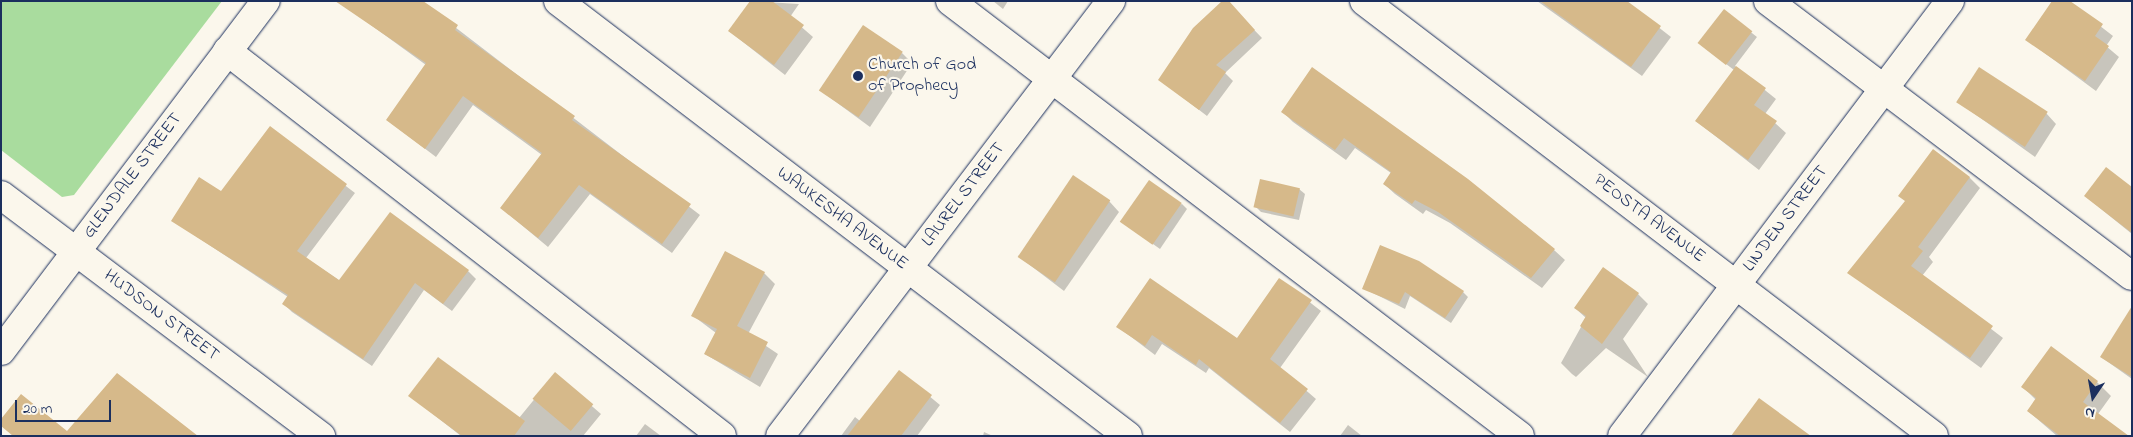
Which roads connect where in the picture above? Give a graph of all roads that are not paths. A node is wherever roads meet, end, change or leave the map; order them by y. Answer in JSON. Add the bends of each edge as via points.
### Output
{"nodes":[{"id":1,"x":266,"y":1,"type":"edge"},
{"id":2,"x":558,"y":1,"type":"edge"},
{"id":3,"x":950,"y":1,"type":"edge"},
{"id":4,"x":1111,"y":1,"type":"edge"},
{"id":5,"x":1364,"y":1,"type":"edge"},
{"id":6,"x":1768,"y":1,"type":"edge"},
{"id":7,"x":1950,"y":1,"type":"edge"},
{"id":8,"x":227,"y":51,"type":"junction"},
{"id":9,"x":1052,"y":79,"type":"junction"},
{"id":10,"x":1884,"y":88,"type":"junction"},
{"id":11,"x":1,"y":195,"type":"edge"},
{"id":12,"x":76,"y":252,"type":"junction"},
{"id":13,"x":908,"y":269,"type":"junction"},
{"id":14,"x":2132,"y":276,"type":"edge"},
{"id":15,"x":1736,"y":285,"type":"junction"},
{"id":16,"x":1,"y":351,"type":"edge"},
{"id":17,"x":321,"y":436,"type":"edge"},
{"id":18,"x":722,"y":436,"type":"edge"},
{"id":19,"x":780,"y":436,"type":"edge"},
{"id":20,"x":1128,"y":436,"type":"edge"},
{"id":21,"x":1520,"y":436,"type":"edge"},
{"id":22,"x":1622,"y":436,"type":"edge"},
{"id":23,"x":1934,"y":436,"type":"edge"}],
"edges":[{"from":1,"to":8,"type":"street","name":"GLENDALE STREET"},
{"from":2,"to":13,"type":"street","name":"WAUKESHA AVENUE"},
{"from":3,"to":9,"type":"street"},
{"from":4,"to":9,"type":"street","name":"LAUREL STREET"},
{"from":5,"to":15,"type":"street","name":"PEOSTA AVENUE"},
{"from":6,"to":10,"type":"street"},
{"from":7,"to":10,"type":"street","name":"LINDEN STREET"},
{"from":8,"to":12,"type":"street","name":"GLENDALE STREET"},
{"from":8,"to":18,"type":"street"},
{"from":9,"to":13,"type":"street","name":"LAUREL STREET"},
{"from":9,"to":21,"type":"street"},
{"from":10,"to":14,"type":"street"},
{"from":10,"to":15,"type":"street","name":"LINDEN STREET"},
{"from":11,"to":12,"type":"street","name":"HUDSON STREET"},
{"from":12,"to":16,"type":"street","name":"GLENDALE STREET"},
{"from":12,"to":17,"type":"street","name":"HUDSON STREET"},
{"from":13,"to":19,"type":"street","name":"LAUREL STREET"},
{"from":13,"to":20,"type":"street","name":"WAUKESHA AVENUE"},
{"from":15,"to":22,"type":"street","name":"LINDEN STREET"},
{"from":15,"to":23,"type":"street","name":"PEOSTA AVENUE"}]}
